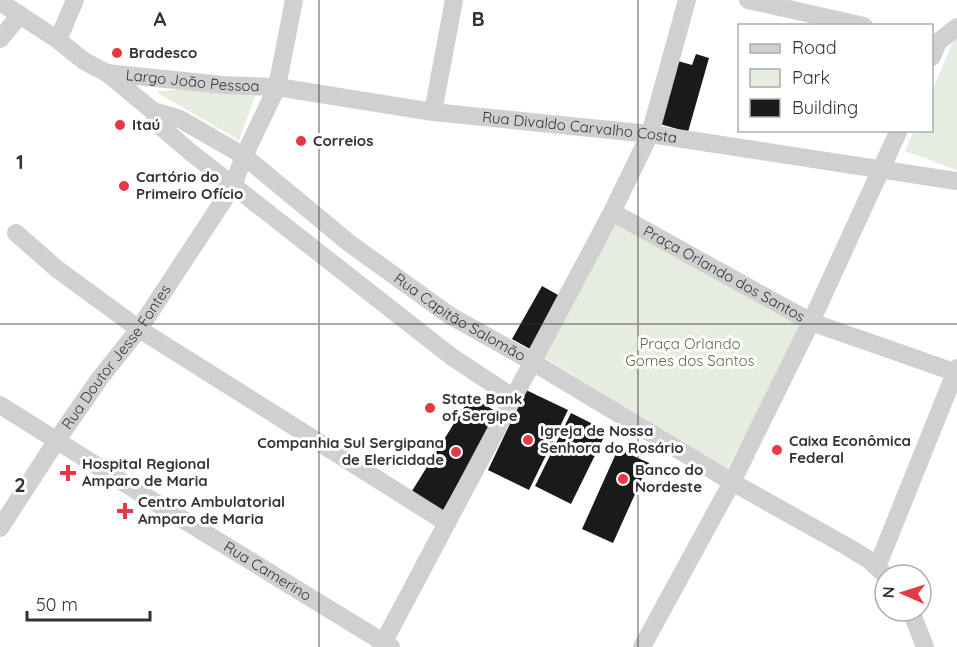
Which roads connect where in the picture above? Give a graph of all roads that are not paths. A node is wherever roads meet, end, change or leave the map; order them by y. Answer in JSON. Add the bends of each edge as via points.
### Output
{"nodes":[{"id":1,"x":75,"y":0,"type":"edge"},
{"id":2,"x":294,"y":0,"type":"edge"},
{"id":3,"x":454,"y":0,"type":"edge"},
{"id":4,"x":687,"y":0,"type":"edge"},
{"id":5,"x":748,"y":0,"type":"edge"},
{"id":6,"x":0,"y":2,"type":"edge"},
{"id":7,"x":20,"y":15,"type":"junction"},
{"id":8,"x":855,"y":24,"type":"edge"},
{"id":9,"x":957,"y":27,"type":"edge"},
{"id":10,"x":0,"y":39,"type":"edge"},
{"id":11,"x":58,"y":40,"type":"junction"},
{"id":12,"x":934,"y":46,"type":"edge"},
{"id":13,"x":107,"y":73,"type":"junction"},
{"id":14,"x":277,"y":87,"type":"junction"},
{"id":15,"x":153,"y":111,"type":"junction"},
{"id":16,"x":433,"y":112,"type":"junction"},
{"id":17,"x":898,"y":132,"type":"edge"},
{"id":18,"x":650,"y":134,"type":"junction"},
{"id":19,"x":244,"y":156,"type":"junction"},
{"id":20,"x":882,"y":170,"type":"junction"},
{"id":21,"x":957,"y":181,"type":"edge"},
{"id":22,"x":233,"y":186,"type":"junction"},
{"id":23,"x":612,"y":212,"type":"junction"},
{"id":24,"x":16,"y":233,"type":"dead end"},
{"id":25,"x":811,"y":322,"type":"junction"},
{"id":26,"x":139,"y":329,"type":"junction"},
{"id":27,"x":531,"y":361,"type":"junction"},
{"id":28,"x":956,"y":371,"type":"edge"},
{"id":29,"x":514,"y":398,"type":"junction"},
{"id":30,"x":0,"y":405,"type":"edge"},
{"id":31,"x":57,"y":440,"type":"junction"},
{"id":32,"x":732,"y":482,"type":"junction"},
{"id":33,"x":447,"y":523,"type":"junction"},
{"id":34,"x":0,"y":528,"type":"edge"},
{"id":35,"x":884,"y":563,"type":"edge"},
{"id":36,"x":873,"y":565,"type":"edge"},
{"id":37,"x":915,"y":623,"type":"edge"},
{"id":38,"x":385,"y":645,"type":"edge"},
{"id":39,"x":642,"y":647,"type":"edge"},
{"id":40,"x":925,"y":647,"type":"edge"}],
"edges":[{"from":1,"to":11,"type":"street"},
{"from":2,"to":14,"type":"street","name":"Rua Doutor Jesse Fontes"},
{"from":3,"to":16,"type":"street"},
{"from":4,"to":18,"type":"street"},
{"from":5,"to":8,"type":"street"},
{"from":6,"to":7,"type":"street","name":"Rua Capitão Salomão"},
{"from":7,"to":10,"type":"street"},
{"from":7,"to":11,"type":"street","name":"Rua Capitão Salomão"},
{"from":9,"to":12,"type":"street"},
{"from":11,"to":13,"type":"street","name":"Rua Capitão Salomão"},
{"from":13,"to":14,"type":"street","name":"Largo João Pessoa"},
{"from":13,"to":15,"type":"street","name":"Rua Capitão Salomão"},
{"from":14,"to":16,"type":"street","name":"Rua Divaldo Carvalho Costa"},
{"from":14,"to":19,"type":"street","name":"Rua Doutor Jesse Fontes"},
{"from":15,"to":19,"type":"street","name":"Rua Capitão Salomão","via":[[180,119]]},
{"from":15,"to":22,"type":"street","name":"Rua Capitão Salomão","via":[[170,136]]},
{"from":16,"to":18,"type":"street","name":"Rua Divaldo Carvalho Costa"},
{"from":17,"to":20,"type":"street"},
{"from":18,"to":20,"type":"street","name":"Rua Divaldo Carvalho Costa"},
{"from":18,"to":23,"type":"street"},
{"from":19,"to":22,"type":"street","name":"Rua Doutor Jesse Fontes"},
{"from":19,"to":27,"type":"street","name":"Rua Capitão Salomão","via":[[349,243],[440,308]]},
{"from":20,"to":21,"type":"street","name":"Rua Divaldo Carvalho Costa"},
{"from":20,"to":25,"type":"street"},
{"from":22,"to":26,"type":"street","name":"Rua Doutor Jesse Fontes"},
{"from":22,"to":29,"type":"street","name":"Rua Capitão Salomão","via":[[452,357]]},
{"from":23,"to":25,"type":"street","name":"Praça Orlando dos Santos"},
{"from":23,"to":27,"type":"street"},
{"from":24,"to":26,"type":"street","via":[[57,269]]},
{"from":25,"to":28,"type":"street"},
{"from":25,"to":32,"type":"street","name":"Praça Orlando dos Santos"},
{"from":26,"to":31,"type":"street","name":"Rua Doutor Jesse Fontes"},
{"from":26,"to":33,"type":"street"},
{"from":27,"to":29,"type":"street","name":"Rua Capitão Salomão"},
{"from":27,"to":32,"type":"street"},
{"from":28,"to":35,"type":"street"},
{"from":29,"to":33,"type":"street"},
{"from":30,"to":31,"type":"street","name":"Rua Camerino"},
{"from":31,"to":34,"type":"street","name":"Rua Doutor Jesse Fontes"},
{"from":31,"to":38,"type":"street","name":"Rua Camerino"},
{"from":32,"to":36,"type":"street"},
{"from":32,"to":39,"type":"street","name":"Praça Orlando dos Santos"},
{"from":33,"to":38,"type":"street"},
{"from":37,"to":40,"type":"street"}]}
